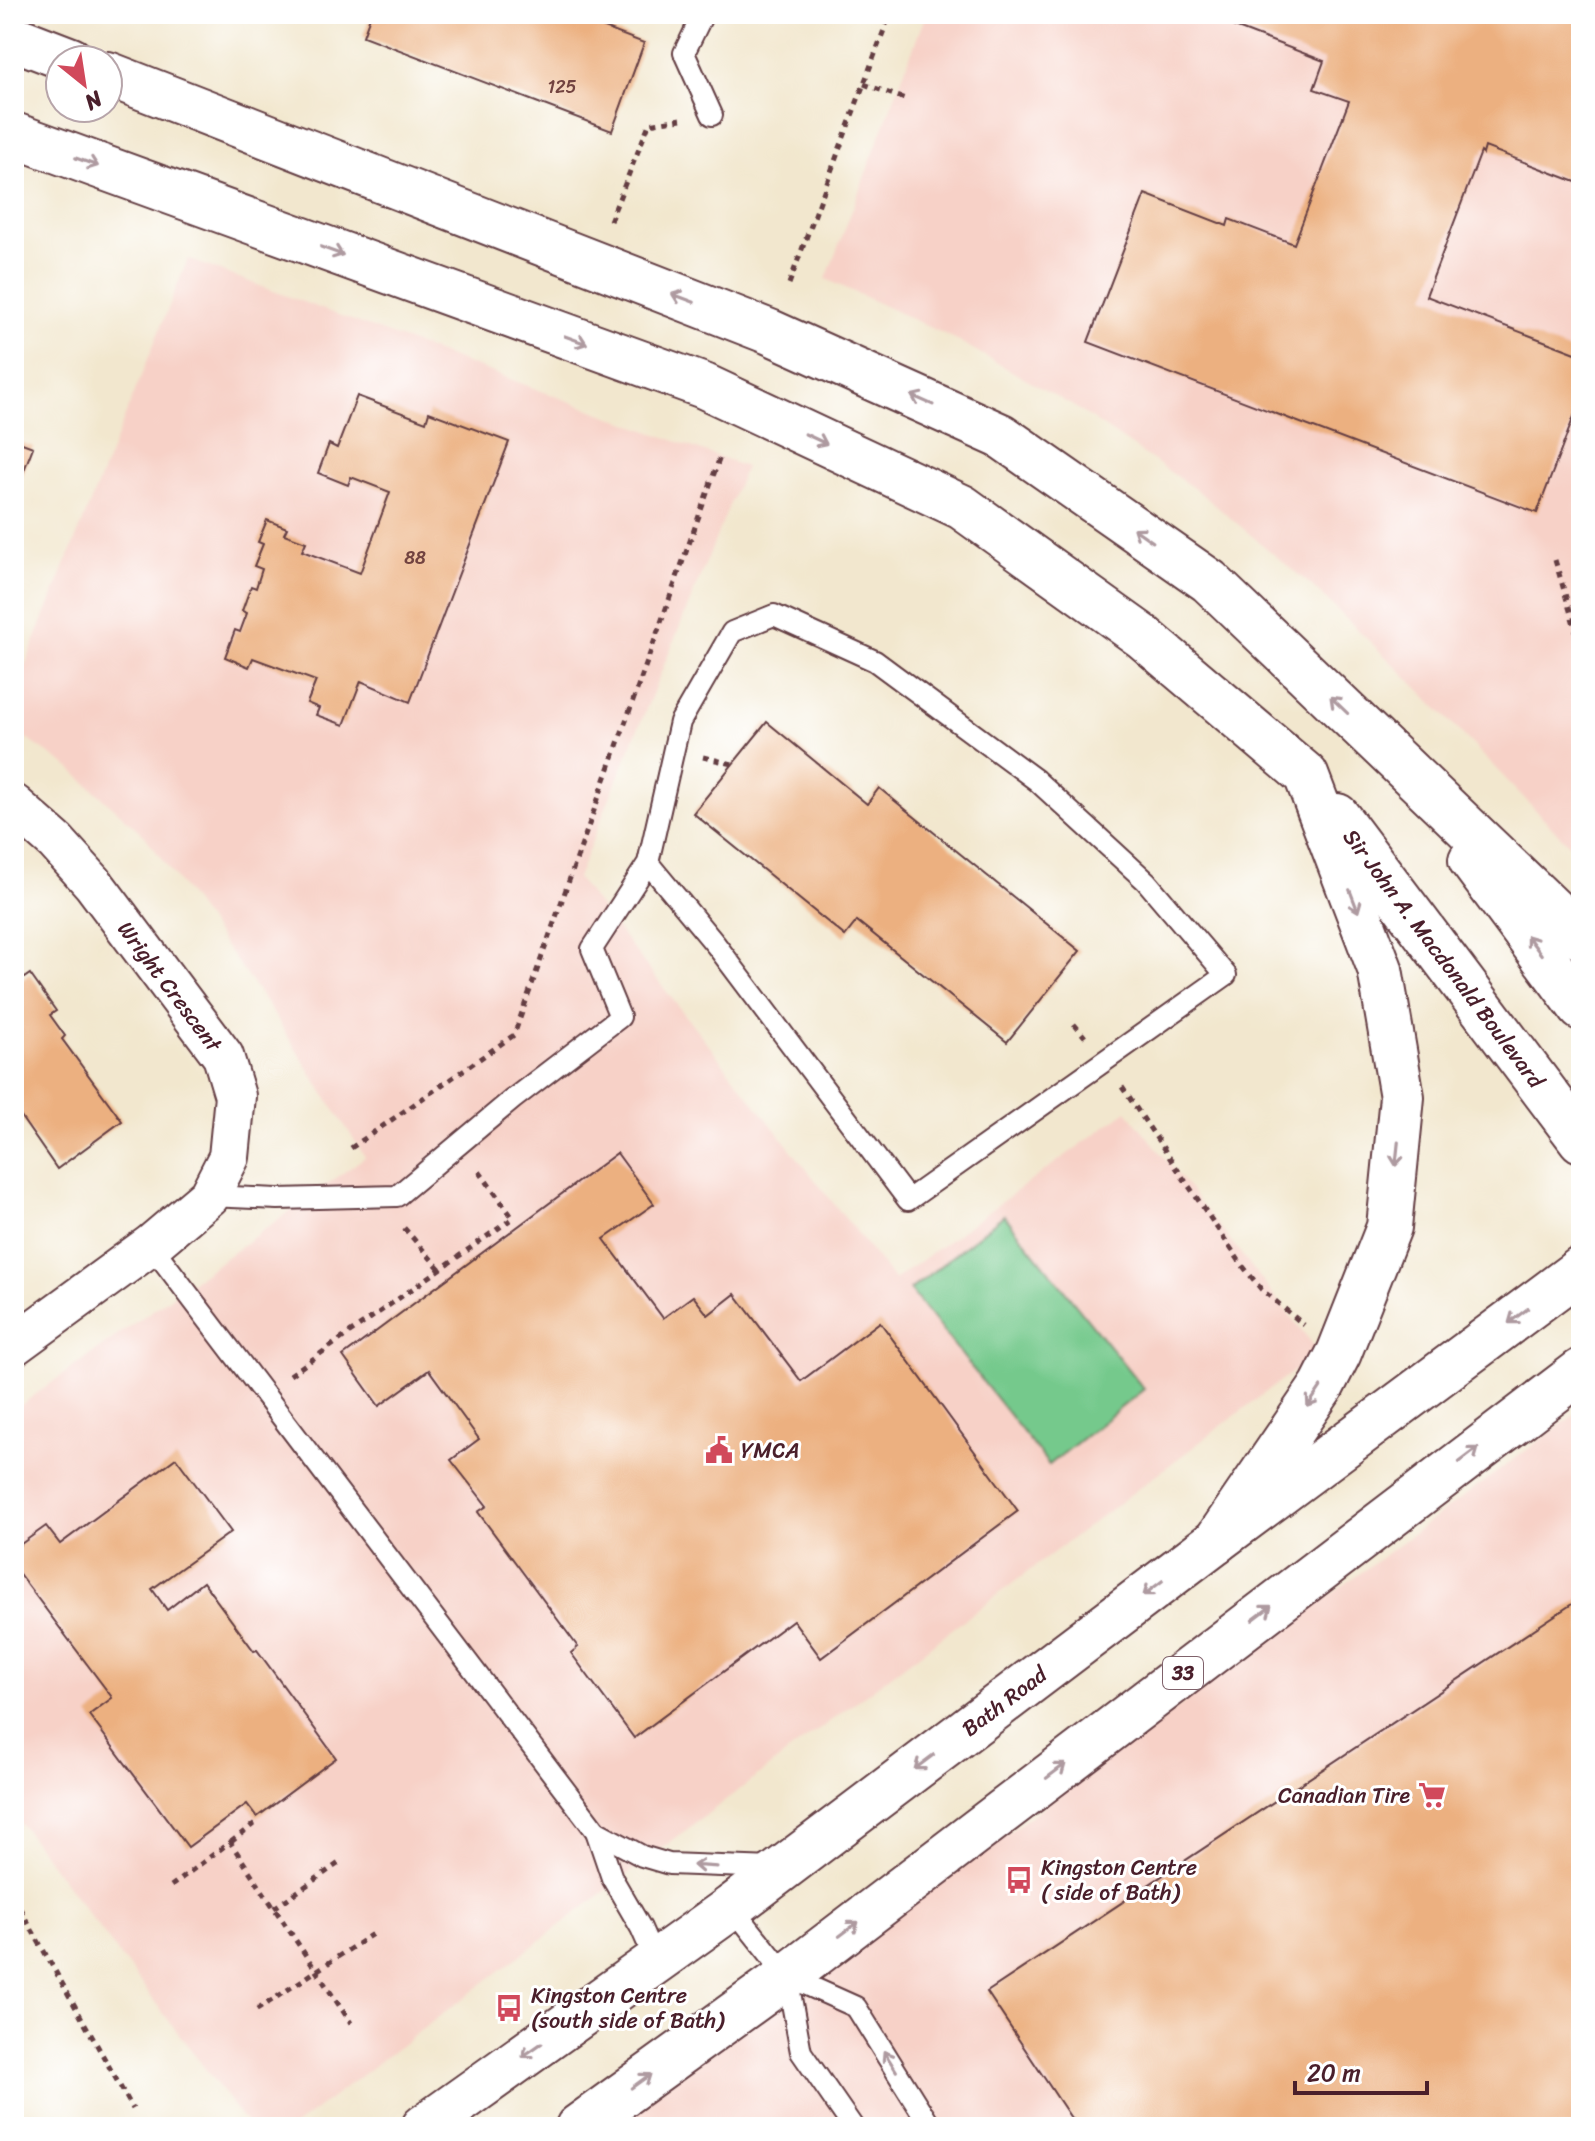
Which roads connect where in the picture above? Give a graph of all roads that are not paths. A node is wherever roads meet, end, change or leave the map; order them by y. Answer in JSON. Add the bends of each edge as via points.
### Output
{"nodes":[{"id":1,"x":703,"y":14,"type":"edge"},
{"id":2,"x":14,"y":38,"type":"edge"},
{"id":3,"x":44,"y":50,"type":"edge"},
{"id":4,"x":124,"y":80,"type":"edge"},
{"id":5,"x":712,"y":115,"type":"road end"},
{"id":6,"x":14,"y":135,"type":"edge"},
{"id":7,"x":1395,"y":759,"type":"junction"},
{"id":8,"x":1306,"y":775,"type":"junction"},
{"id":9,"x":14,"y":805,"type":"edge"},
{"id":10,"x":648,"y":863,"type":"junction"},
{"id":11,"x":1581,"y":937,"type":"edge"},
{"id":12,"x":1581,"y":1008,"type":"edge"},
{"id":13,"x":1581,"y":1140,"type":"edge"},
{"id":14,"x":209,"y":1196,"type":"junction"},
{"id":15,"x":151,"y":1245,"type":"junction"},
{"id":16,"x":1581,"y":1269,"type":"edge"},
{"id":17,"x":14,"y":1345,"type":"edge"},
{"id":18,"x":1581,"y":1371,"type":"edge"},
{"id":19,"x":1216,"y":1541,"type":"junction"},
{"id":20,"x":596,"y":1831,"type":"junction"},
{"id":21,"x":783,"y":1868,"type":"junction"},
{"id":22,"x":732,"y":1907,"type":"junction"},
{"id":23,"x":656,"y":1962,"type":"junction"},
{"id":24,"x":787,"y":1976,"type":"junction"},
{"id":25,"x":424,"y":2127,"type":"edge"},
{"id":26,"x":578,"y":2127,"type":"edge"},
{"id":27,"x":853,"y":2127,"type":"edge"},
{"id":28,"x":931,"y":2127,"type":"edge"}],
"edges":[{"from":1,"to":5,"type":"lane","via":[[684,53]]},
{"from":2,"to":3,"type":"main road"},
{"from":7,"to":4,"type":"main road","one_way":true,"via":[[1209,581],[1001,436],[770,332]]},
{"from":6,"to":8,"type":"main road","name":"Sir John A. Macdonald Boulevard","one_way":true,"via":[[704,386],[962,507],[1142,636]]},
{"from":7,"to":11,"type":"main road"},
{"from":12,"to":7,"type":"main road","one_way":true},
{"from":8,"to":13,"type":"main road","name":"Sir John A. Macdonald Boulevard"},
{"from":8,"to":19,"type":"main road","one_way":true,"via":[[1380,969],[1402,1097],[1389,1227],[1322,1386]]},
{"from":9,"to":14,"type":"street","name":"Wright Crescent","via":[[93,883],[223,1056],[235,1096],[229,1157]]},
{"from":10,"to":10,"type":"lane","via":[[908,1200],[1226,975],[1146,881],[1036,780],[875,661],[774,615],[732,632],[680,722]]},
{"from":10,"to":14,"type":"lane","via":[[592,949],[620,1017],[397,1196]]},
{"from":14,"to":15,"type":"street","name":"Wright Crescent"},
{"from":15,"to":17,"type":"street","name":"Wright Crescent"},
{"from":15,"to":20,"type":"lane"},
{"from":16,"to":19,"type":"main road","name":"Bath Road","one_way":true},
{"from":24,"to":18,"type":"main road","number":"33","one_way":true},
{"from":19,"to":21,"type":"main road","name":"Bath Road","one_way":true},
{"from":21,"to":20,"type":"lane","one_way":true,"via":[[669,1864]]},
{"from":20,"to":23,"type":"lane","via":[[612,1878]]},
{"from":21,"to":22,"type":"main road","name":"Bath Road"},
{"from":22,"to":23,"type":"main road","name":"Bath Road"},
{"from":22,"to":24,"type":"lane"},
{"from":23,"to":25,"type":"main road","name":"Bath Road","one_way":true},
{"from":26,"to":24,"type":"main road","number":"33","one_way":true},
{"from":24,"to":27,"type":"lane","via":[[801,2052]]},
{"from":28,"to":24,"type":"lane","one_way":true,"via":[[856,2007]]}]}
